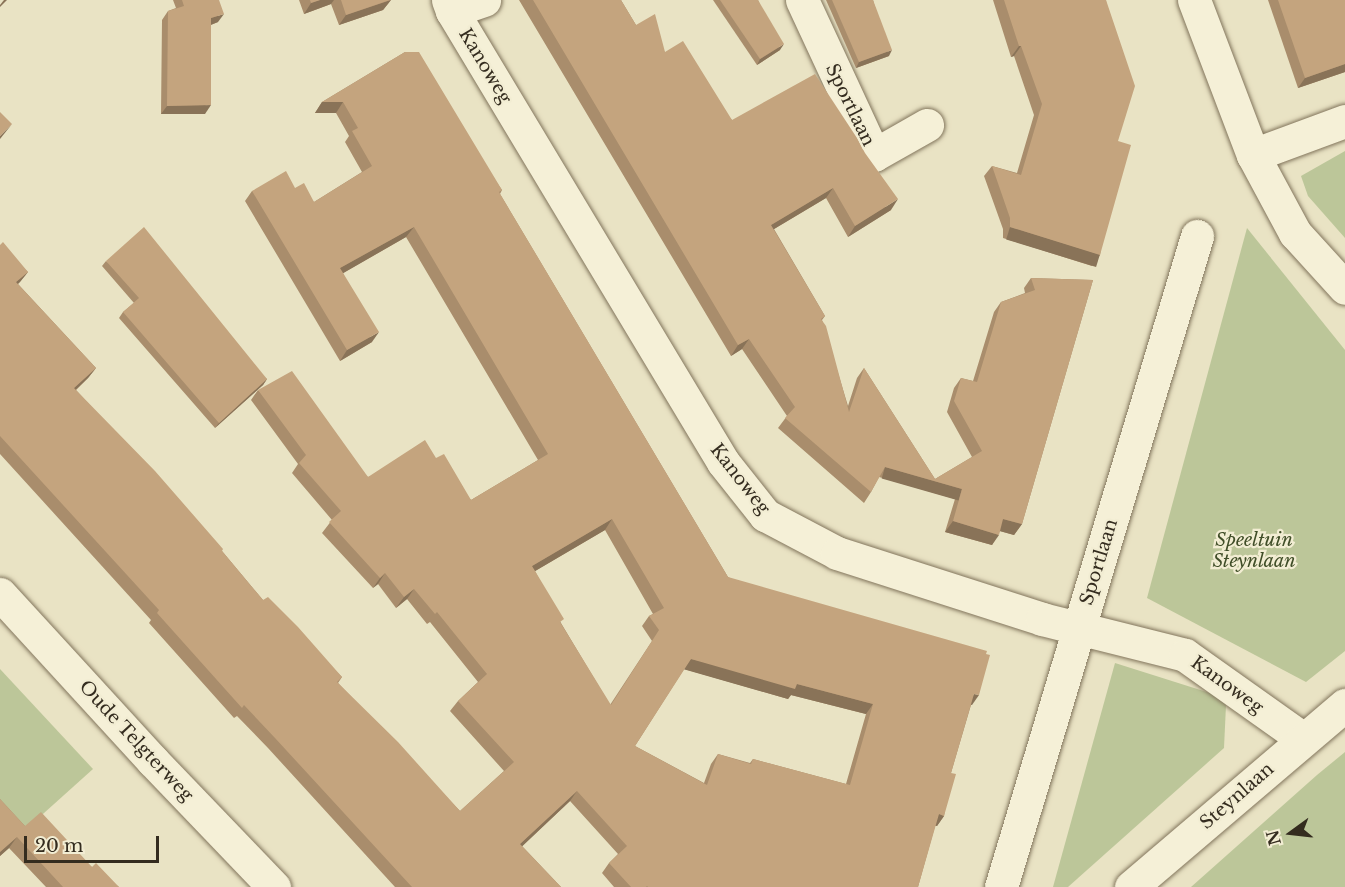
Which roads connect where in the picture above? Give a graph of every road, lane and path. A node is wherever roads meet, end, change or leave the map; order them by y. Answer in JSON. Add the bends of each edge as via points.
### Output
{"nodes":[{"id":1,"x":484,"y":0,"type":"edge"},
{"id":2,"x":802,"y":0,"type":"edge"},
{"id":3,"x":1194,"y":0,"type":"edge"},
{"id":4,"x":450,"y":5,"type":"edge"},
{"id":5,"x":1345,"y":121,"type":"edge"},
{"id":6,"x":927,"y":125,"type":"dead end"},
{"id":7,"x":1253,"y":155,"type":"junction"},
{"id":8,"x":1197,"y":236,"type":"dead end"},
{"id":9,"x":1345,"y":288,"type":"edge"},
{"id":10,"x":0,"y":594,"type":"edge"},
{"id":11,"x":1080,"y":628,"type":"junction"},
{"id":12,"x":1345,"y":705,"type":"edge"},
{"id":13,"x":1303,"y":740,"type":"junction"},
{"id":14,"x":274,"y":887,"type":"edge"},
{"id":15,"x":1001,"y":887,"type":"edge"},
{"id":16,"x":1131,"y":887,"type":"edge"}],
"edges":[{"from":1,"to":4,"type":"street"},
{"from":2,"to":6,"type":"street","name":"Sportlaan","via":[[874,155]]},
{"from":3,"to":7,"type":"street"},
{"from":4,"to":11,"type":"street","name":"Kanoweg","via":[[723,462],[765,515],[837,553]]},
{"from":5,"to":7,"type":"street"},
{"from":7,"to":9,"type":"street","via":[[1295,232]]},
{"from":8,"to":11,"type":"street","name":"Sportlaan"},
{"from":10,"to":14,"type":"street","name":"Oude Telgterweg"},
{"from":11,"to":13,"type":"street","name":"Kanoweg","via":[[1185,655]]},
{"from":11,"to":15,"type":"street","name":"Sportlaan"},
{"from":12,"to":13,"type":"street","name":"Steynlaan"},
{"from":13,"to":16,"type":"street","name":"Steynlaan"}]}
